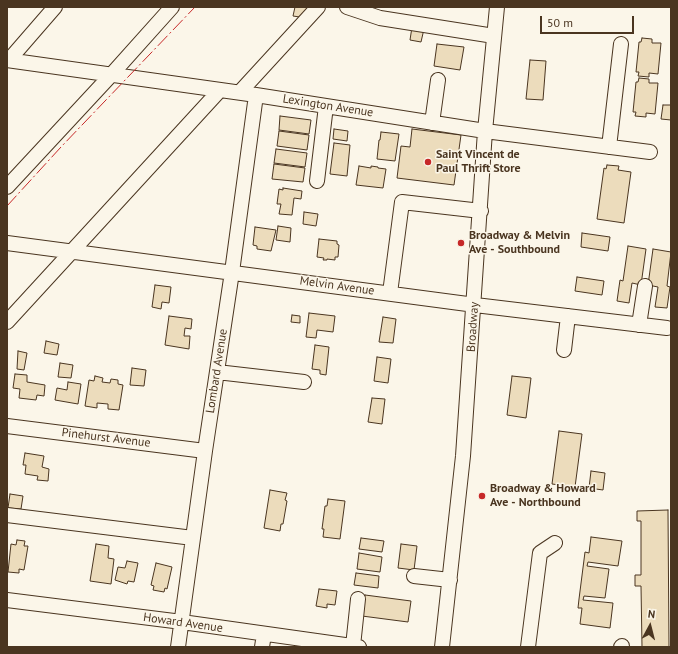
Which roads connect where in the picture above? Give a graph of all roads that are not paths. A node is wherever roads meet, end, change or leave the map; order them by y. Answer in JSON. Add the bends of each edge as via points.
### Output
{"nodes":[{"id":1,"x":55,"y":7,"type":"edge"},
{"id":2,"x":172,"y":7,"type":"edge"},
{"id":3,"x":318,"y":7,"type":"edge"},
{"id":4,"x":347,"y":7,"type":"edge"},
{"id":5,"x":497,"y":7,"type":"edge"},
{"id":6,"x":494,"y":36,"type":"junction"},
{"id":7,"x":622,"y":44,"type":"dead end"},
{"id":8,"x":8,"y":60,"type":"edge"},
{"id":9,"x":112,"y":74,"type":"junction"},
{"id":10,"x":438,"y":80,"type":"dead end"},
{"id":11,"x":220,"y":90,"type":"junction"},
{"id":12,"x":240,"y":92,"type":"junction"},
{"id":13,"x":256,"y":95,"type":"junction"},
{"id":14,"x":326,"y":106,"type":"junction"},
{"id":15,"x":432,"y":123,"type":"junction"},
{"id":16,"x":485,"y":131,"type":"junction"},
{"id":17,"x":609,"y":147,"type":"junction"},
{"id":18,"x":650,"y":152,"type":"dead end"},
{"id":19,"x":317,"y":180,"type":"dead end"},
{"id":20,"x":7,"y":187,"type":"edge"},
{"id":21,"x":481,"y":211,"type":"junction"},
{"id":22,"x":7,"y":242,"type":"edge"},
{"id":23,"x":72,"y":251,"type":"junction"},
{"id":24,"x":232,"y":272,"type":"junction"},
{"id":25,"x":645,"y":286,"type":"dead end"},
{"id":26,"x":390,"y":294,"type":"junction"},
{"id":27,"x":475,"y":305,"type":"junction"},
{"id":28,"x":568,"y":316,"type":"junction"},
{"id":29,"x":7,"y":322,"type":"edge"},
{"id":30,"x":639,"y":325,"type":"junction"},
{"id":31,"x":667,"y":328,"type":"dead end"},
{"id":32,"x":564,"y":350,"type":"dead end"},
{"id":33,"x":217,"y":372,"type":"junction"},
{"id":34,"x":304,"y":382,"type":"dead end"},
{"id":35,"x":7,"y":426,"type":"edge"},
{"id":36,"x":205,"y":451,"type":"junction"},
{"id":37,"x":7,"y":515,"type":"edge"},
{"id":38,"x":193,"y":538,"type":"junction"},
{"id":39,"x":555,"y":543,"type":"dead end"},
{"id":40,"x":414,"y":576,"type":"dead end"},
{"id":41,"x":450,"y":580,"type":"junction"},
{"id":42,"x":358,"y":599,"type":"dead end"},
{"id":43,"x":7,"y":600,"type":"edge"},
{"id":44,"x":182,"y":622,"type":"junction"},
{"id":45,"x":526,"y":637,"type":"edge"},
{"id":46,"x":263,"y":640,"type":"edge"},
{"id":47,"x":178,"y":647,"type":"edge"},
{"id":48,"x":356,"y":647,"type":"edge"},
{"id":49,"x":442,"y":647,"type":"edge"}],
"edges":[{"from":1,"to":8,"type":"street"},
{"from":2,"to":9,"type":"street"},
{"from":3,"to":12,"type":"street"},
{"from":4,"to":6,"type":"street","via":[[380,18]]},
{"from":5,"to":6,"type":"street","name":"Broadway"},
{"from":6,"to":16,"type":"street","name":"Broadway"},
{"from":7,"to":17,"type":"street"},
{"from":8,"to":9,"type":"street","name":"Lexington Avenue"},
{"from":9,"to":11,"type":"street","name":"Lexington Avenue"},
{"from":9,"to":20,"type":"street"},
{"from":10,"to":15,"type":"street"},
{"from":11,"to":12,"type":"street","name":"Lexington Avenue"},
{"from":11,"to":23,"type":"street"},
{"from":12,"to":13,"type":"street","name":"Lexington Avenue"},
{"from":13,"to":14,"type":"street","name":"Lexington Avenue"},
{"from":13,"to":24,"type":"street","name":"Lombard Avenue"},
{"from":14,"to":15,"type":"street","name":"Lexington Avenue"},
{"from":14,"to":19,"type":"street"},
{"from":15,"to":16,"type":"street","name":"Lexington Avenue"},
{"from":16,"to":17,"type":"street","name":"Lexington Avenue"},
{"from":16,"to":21,"type":"street","name":"Broadway"},
{"from":17,"to":18,"type":"street","name":"Lexington Avenue"},
{"from":21,"to":26,"type":"street","via":[[402,202]]},
{"from":21,"to":27,"type":"street","name":"Broadway"},
{"from":22,"to":23,"type":"street","name":"Melvin Avenue"},
{"from":23,"to":24,"type":"street","name":"Melvin Avenue"},
{"from":23,"to":29,"type":"street"},
{"from":24,"to":26,"type":"street","name":"Melvin Avenue"},
{"from":24,"to":33,"type":"street","name":"Lombard Avenue"},
{"from":25,"to":30,"type":"street"},
{"from":26,"to":27,"type":"street","name":"Melvin Avenue"},
{"from":27,"to":28,"type":"street","name":"Melvin Avenue"},
{"from":27,"to":41,"type":"street","name":"Broadway","via":[[464,456]]},
{"from":28,"to":30,"type":"street","name":"Melvin Avenue"},
{"from":28,"to":32,"type":"street"},
{"from":30,"to":31,"type":"street","name":"Melvin Avenue"},
{"from":33,"to":34,"type":"street"},
{"from":33,"to":36,"type":"street","name":"Lombard Avenue"},
{"from":35,"to":36,"type":"street","name":"Pinehurst Avenue"},
{"from":36,"to":38,"type":"street","name":"Lombard Avenue"},
{"from":37,"to":38,"type":"street"},
{"from":38,"to":44,"type":"street","name":"Lombard Avenue"},
{"from":39,"to":45,"type":"street","via":[[540,553]]},
{"from":40,"to":41,"type":"street"},
{"from":41,"to":49,"type":"street","name":"Broadway"},
{"from":42,"to":48,"type":"street"},
{"from":43,"to":44,"type":"street","name":"Howard Avenue"},
{"from":44,"to":46,"type":"street","name":"Howard Avenue"},
{"from":44,"to":47,"type":"street","name":"Lombard Avenue"},
{"from":46,"to":48,"type":"street","name":"Howard Avenue"}]}
